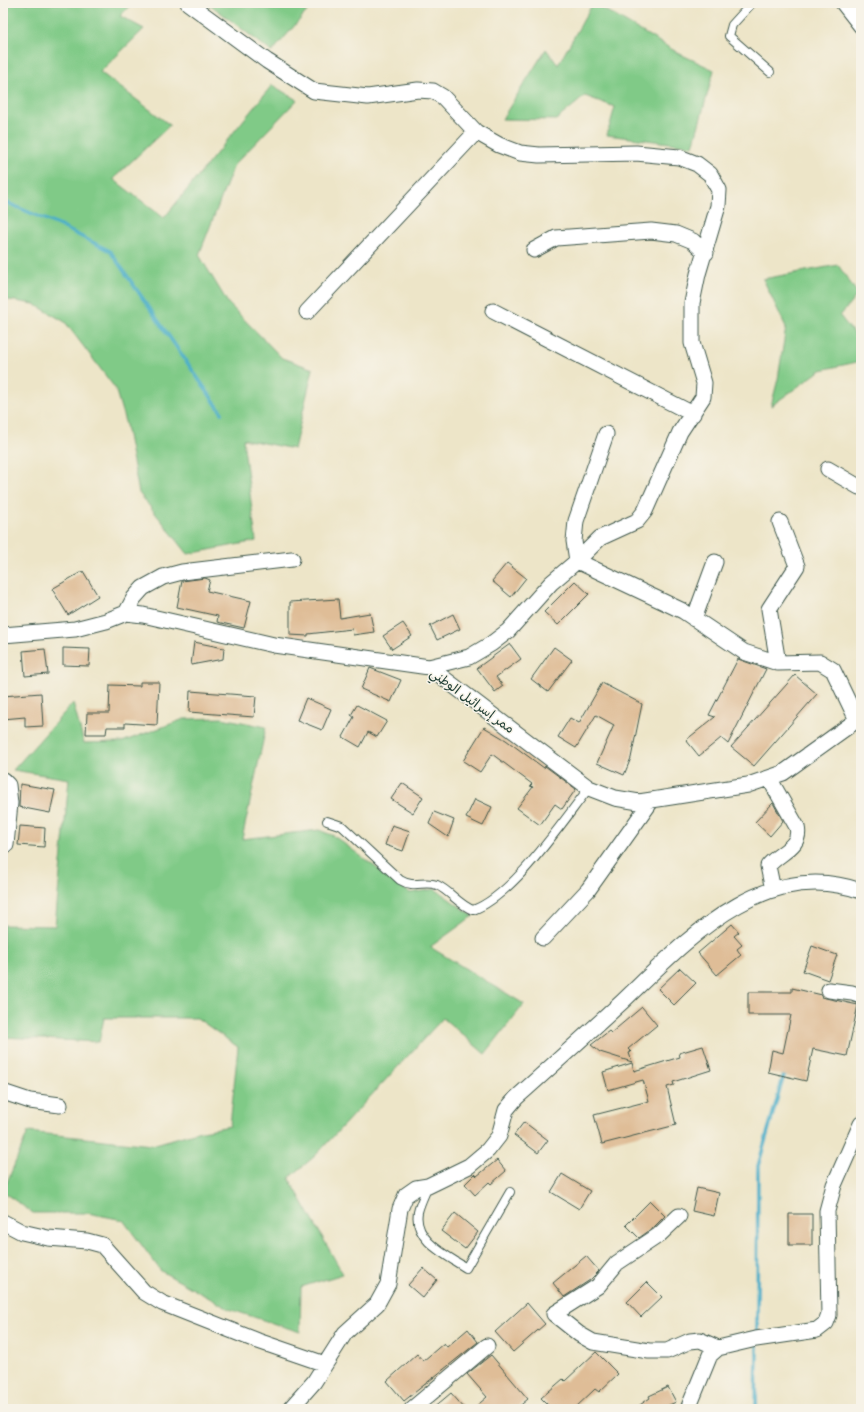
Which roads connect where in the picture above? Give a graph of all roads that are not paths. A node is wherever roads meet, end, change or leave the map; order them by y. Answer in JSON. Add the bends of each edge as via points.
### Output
{"nodes":[{"id":1,"x":188,"y":3,"type":"edge"},
{"id":2,"x":752,"y":3,"type":"edge"},
{"id":3,"x":843,"y":3,"type":"edge"},
{"id":4,"x":861,"y":26,"type":"edge"},
{"id":5,"x":770,"y":72,"type":"dead end"},
{"id":6,"x":476,"y":132,"type":"junction"},
{"id":7,"x":534,"y":250,"type":"dead end"},
{"id":8,"x":706,"y":253,"type":"junction"},
{"id":9,"x":493,"y":311,"type":"dead end"},
{"id":10,"x":307,"y":312,"type":"dead end"},
{"id":11,"x":693,"y":414,"type":"junction"},
{"id":12,"x":606,"y":434,"type":"dead end"},
{"id":13,"x":828,"y":469,"type":"dead end"},
{"id":14,"x":861,"y":486,"type":"edge"},
{"id":15,"x":780,"y":522,"type":"dead end"},
{"id":16,"x":292,"y":559,"type":"dead end"},
{"id":17,"x":578,"y":561,"type":"junction"},
{"id":18,"x":715,"y":562,"type":"dead end"},
{"id":19,"x":126,"y":613,"type":"junction"},
{"id":20,"x":694,"y":619,"type":"junction"},
{"id":21,"x":3,"y":635,"type":"edge"},
{"id":22,"x":778,"y":663,"type":"junction"},
{"id":23,"x":429,"y":667,"type":"junction"},
{"id":24,"x":859,"y":720,"type":"edge"},
{"id":25,"x":769,"y":778,"type":"junction"},
{"id":26,"x":3,"y":780,"type":"edge"},
{"id":27,"x":589,"y":788,"type":"junction"},
{"id":28,"x":652,"y":800,"type":"junction"},
{"id":29,"x":327,"y":821,"type":"dead end"},
{"id":30,"x":6,"y":845,"type":"dead end"},
{"id":31,"x":773,"y":890,"type":"junction"},
{"id":32,"x":861,"y":891,"type":"edge"},
{"id":33,"x":543,"y":938,"type":"dead end"},
{"id":34,"x":829,"y":990,"type":"dead end"},
{"id":35,"x":861,"y":996,"type":"edge"},
{"id":36,"x":3,"y":1092,"type":"edge"},
{"id":37,"x":60,"y":1105,"type":"dead end"},
{"id":38,"x":861,"y":1124,"type":"edge"},
{"id":39,"x":428,"y":1186,"type":"junction"},
{"id":40,"x":510,"y":1192,"type":"dead end"},
{"id":41,"x":679,"y":1216,"type":"dead end"},
{"id":42,"x":3,"y":1222,"type":"edge"},
{"id":43,"x":487,"y":1346,"type":"dead end"},
{"id":44,"x":718,"y":1348,"type":"junction"},
{"id":45,"x":325,"y":1364,"type":"junction"},
{"id":46,"x":290,"y":1409,"type":"edge"},
{"id":47,"x":412,"y":1409,"type":"edge"},
{"id":48,"x":688,"y":1409,"type":"edge"}],
"edges":[{"from":1,"to":6,"type":"street","via":[[267,61],[314,91],[368,97],[433,90]]},
{"from":2,"to":5,"type":"lane","via":[[732,25],[728,36]]},
{"from":3,"to":4,"type":"street"},
{"from":6,"to":8,"type":"street","via":[[520,153],[636,153],[679,157],[697,164],[710,174],[719,190],[718,206]]},
{"from":6,"to":10,"type":"street"},
{"from":7,"to":8,"type":"street","via":[[556,238],[651,231],[676,234],[693,241]]},
{"from":8,"to":11,"type":"street","via":[[698,274],[692,303],[692,343],[704,382],[703,397]]},
{"from":9,"to":11,"type":"street"},
{"from":11,"to":17,"type":"street","via":[[680,432],[645,511],[637,521],[600,538]]},
{"from":12,"to":17,"type":"street","via":[[576,521],[574,541]]},
{"from":13,"to":14,"type":"street"},
{"from":15,"to":22,"type":"street","via":[[797,566],[769,609]]},
{"from":16,"to":19,"type":"street","via":[[182,572],[163,577],[144,588],[134,598]]},
{"from":17,"to":20,"type":"street","via":[[683,611]]},
{"from":17,"to":23,"type":"street","via":[[551,583],[508,631],[491,644],[469,657]]},
{"from":18,"to":20,"type":"street"},
{"from":19,"to":21,"type":"street","name":"ممر إسرائيل الوطني","via":[[75,629]]},
{"from":19,"to":23,"type":"street","name":"ممر إسرائيل الوطني","via":[[274,645]]},
{"from":20,"to":22,"type":"street","via":[[744,652]]},
{"from":22,"to":24,"type":"street","via":[[820,662],[833,670]]},
{"from":23,"to":27,"type":"street","name":"ممر إسرائيل الوطني"},
{"from":24,"to":25,"type":"street","name":"ممر إسرائيل الوطني","via":[[783,773]]},
{"from":25,"to":28,"type":"street","name":"ممر إسرائيل الوطني","via":[[748,785]]},
{"from":25,"to":31,"type":"street","via":[[799,835],[796,842],[768,866]]},
{"from":26,"to":30,"type":"street","via":[[8,785],[10,803]]},
{"from":27,"to":28,"type":"street","name":"ممر إسرائيل الوطني","via":[[614,798],[639,802]]},
{"from":27,"to":29,"type":"lane","via":[[533,860],[509,886],[473,910],[465,907],[438,886],[408,885],[342,826]]},
{"from":28,"to":33,"type":"street","via":[[588,890]]},
{"from":31,"to":32,"type":"street","via":[[793,884],[819,882]]},
{"from":31,"to":39,"type":"street","via":[[764,892],[715,919],[682,944],[616,1008],[516,1098],[506,1110],[499,1136],[488,1150],[469,1166]]},
{"from":34,"to":35,"type":"street"},
{"from":36,"to":37,"type":"street","via":[[30,1101]]},
{"from":38,"to":44,"type":"street","via":[[830,1195],[827,1212],[829,1315],[826,1323],[817,1330],[756,1339]]},
{"from":39,"to":40,"type":"lane","via":[[418,1211],[417,1223],[420,1233],[448,1257],[466,1268]]},
{"from":39,"to":45,"type":"street","via":[[416,1188],[406,1195],[400,1209],[388,1284],[377,1304],[345,1333]]},
{"from":41,"to":44,"type":"street","via":[[660,1235],[617,1263],[598,1286],[554,1314],[593,1342],[649,1351],[667,1351],[690,1340],[700,1340]]},
{"from":42,"to":45,"type":"street","via":[[22,1232],[48,1238],[102,1244],[144,1292],[162,1303]]},
{"from":43,"to":47,"type":"street"},
{"from":44,"to":48,"type":"street","via":[[710,1355]]},
{"from":45,"to":46,"type":"street","via":[[314,1382]]}]}
